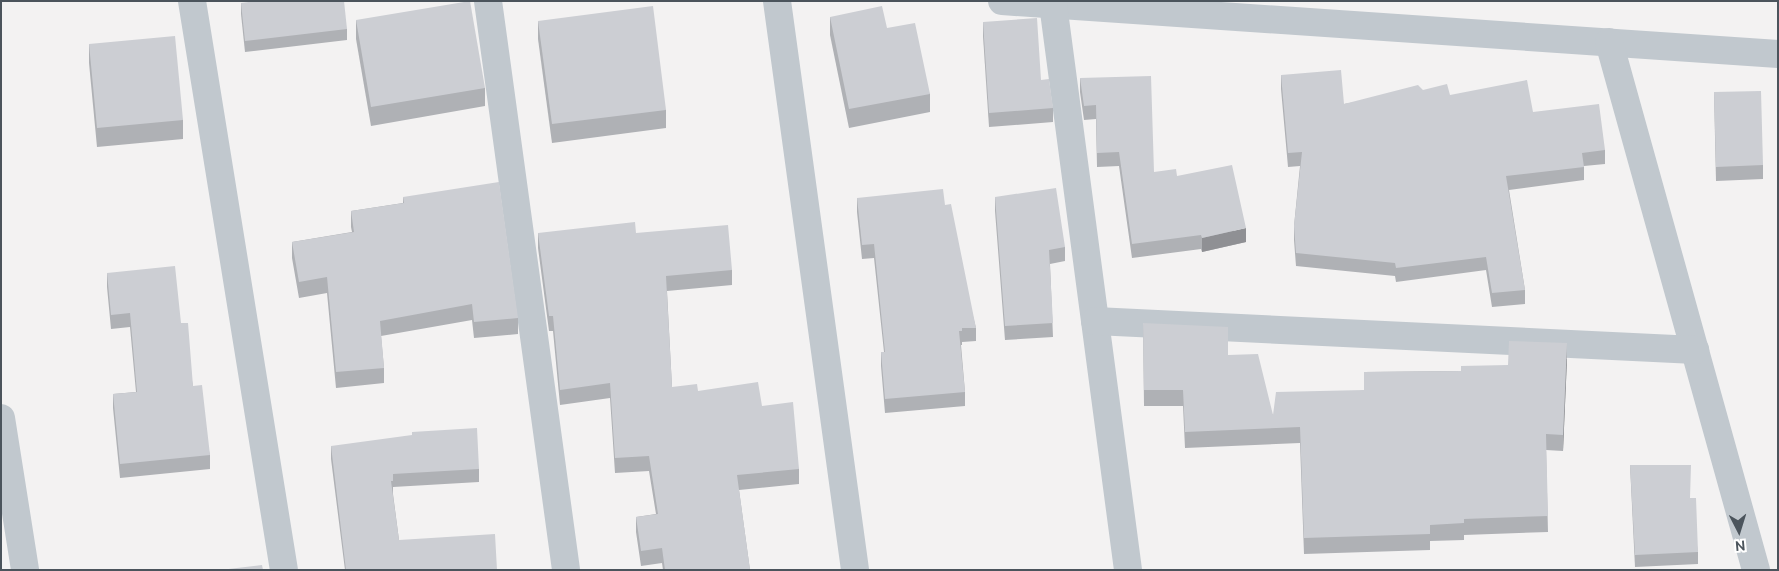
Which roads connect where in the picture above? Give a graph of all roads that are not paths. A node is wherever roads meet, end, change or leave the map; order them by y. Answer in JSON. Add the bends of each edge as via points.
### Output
{"nodes":[{"id":1,"x":192,"y":1,"type":"edge"},
{"id":2,"x":488,"y":1,"type":"edge"},
{"id":3,"x":777,"y":1,"type":"edge"},
{"id":4,"x":1002,"y":1,"type":"edge"},
{"id":5,"x":1053,"y":4,"type":"junction"},
{"id":6,"x":1130,"y":5,"type":"edge"},
{"id":7,"x":1609,"y":42,"type":"junction"},
{"id":8,"x":1778,"y":54,"type":"edge"},
{"id":9,"x":1095,"y":321,"type":"junction"},
{"id":10,"x":1695,"y":350,"type":"junction"},
{"id":11,"x":1,"y":418,"type":"edge"},
{"id":12,"x":25,"y":570,"type":"edge"},
{"id":13,"x":284,"y":570,"type":"edge"},
{"id":14,"x":566,"y":570,"type":"edge"},
{"id":15,"x":855,"y":570,"type":"edge"},
{"id":16,"x":1128,"y":570,"type":"edge"},
{"id":17,"x":1756,"y":570,"type":"edge"}],
"edges":[{"from":1,"to":13,"type":"street"},
{"from":2,"to":14,"type":"street"},
{"from":3,"to":15,"type":"street"},
{"from":4,"to":5,"type":"street"},
{"from":5,"to":6,"type":"street"},
{"from":5,"to":9,"type":"street"},
{"from":6,"to":7,"type":"street"},
{"from":7,"to":8,"type":"street"},
{"from":7,"to":10,"type":"street"},
{"from":9,"to":10,"type":"street"},
{"from":9,"to":16,"type":"street"},
{"from":10,"to":17,"type":"street"},
{"from":11,"to":12,"type":"street"}]}
